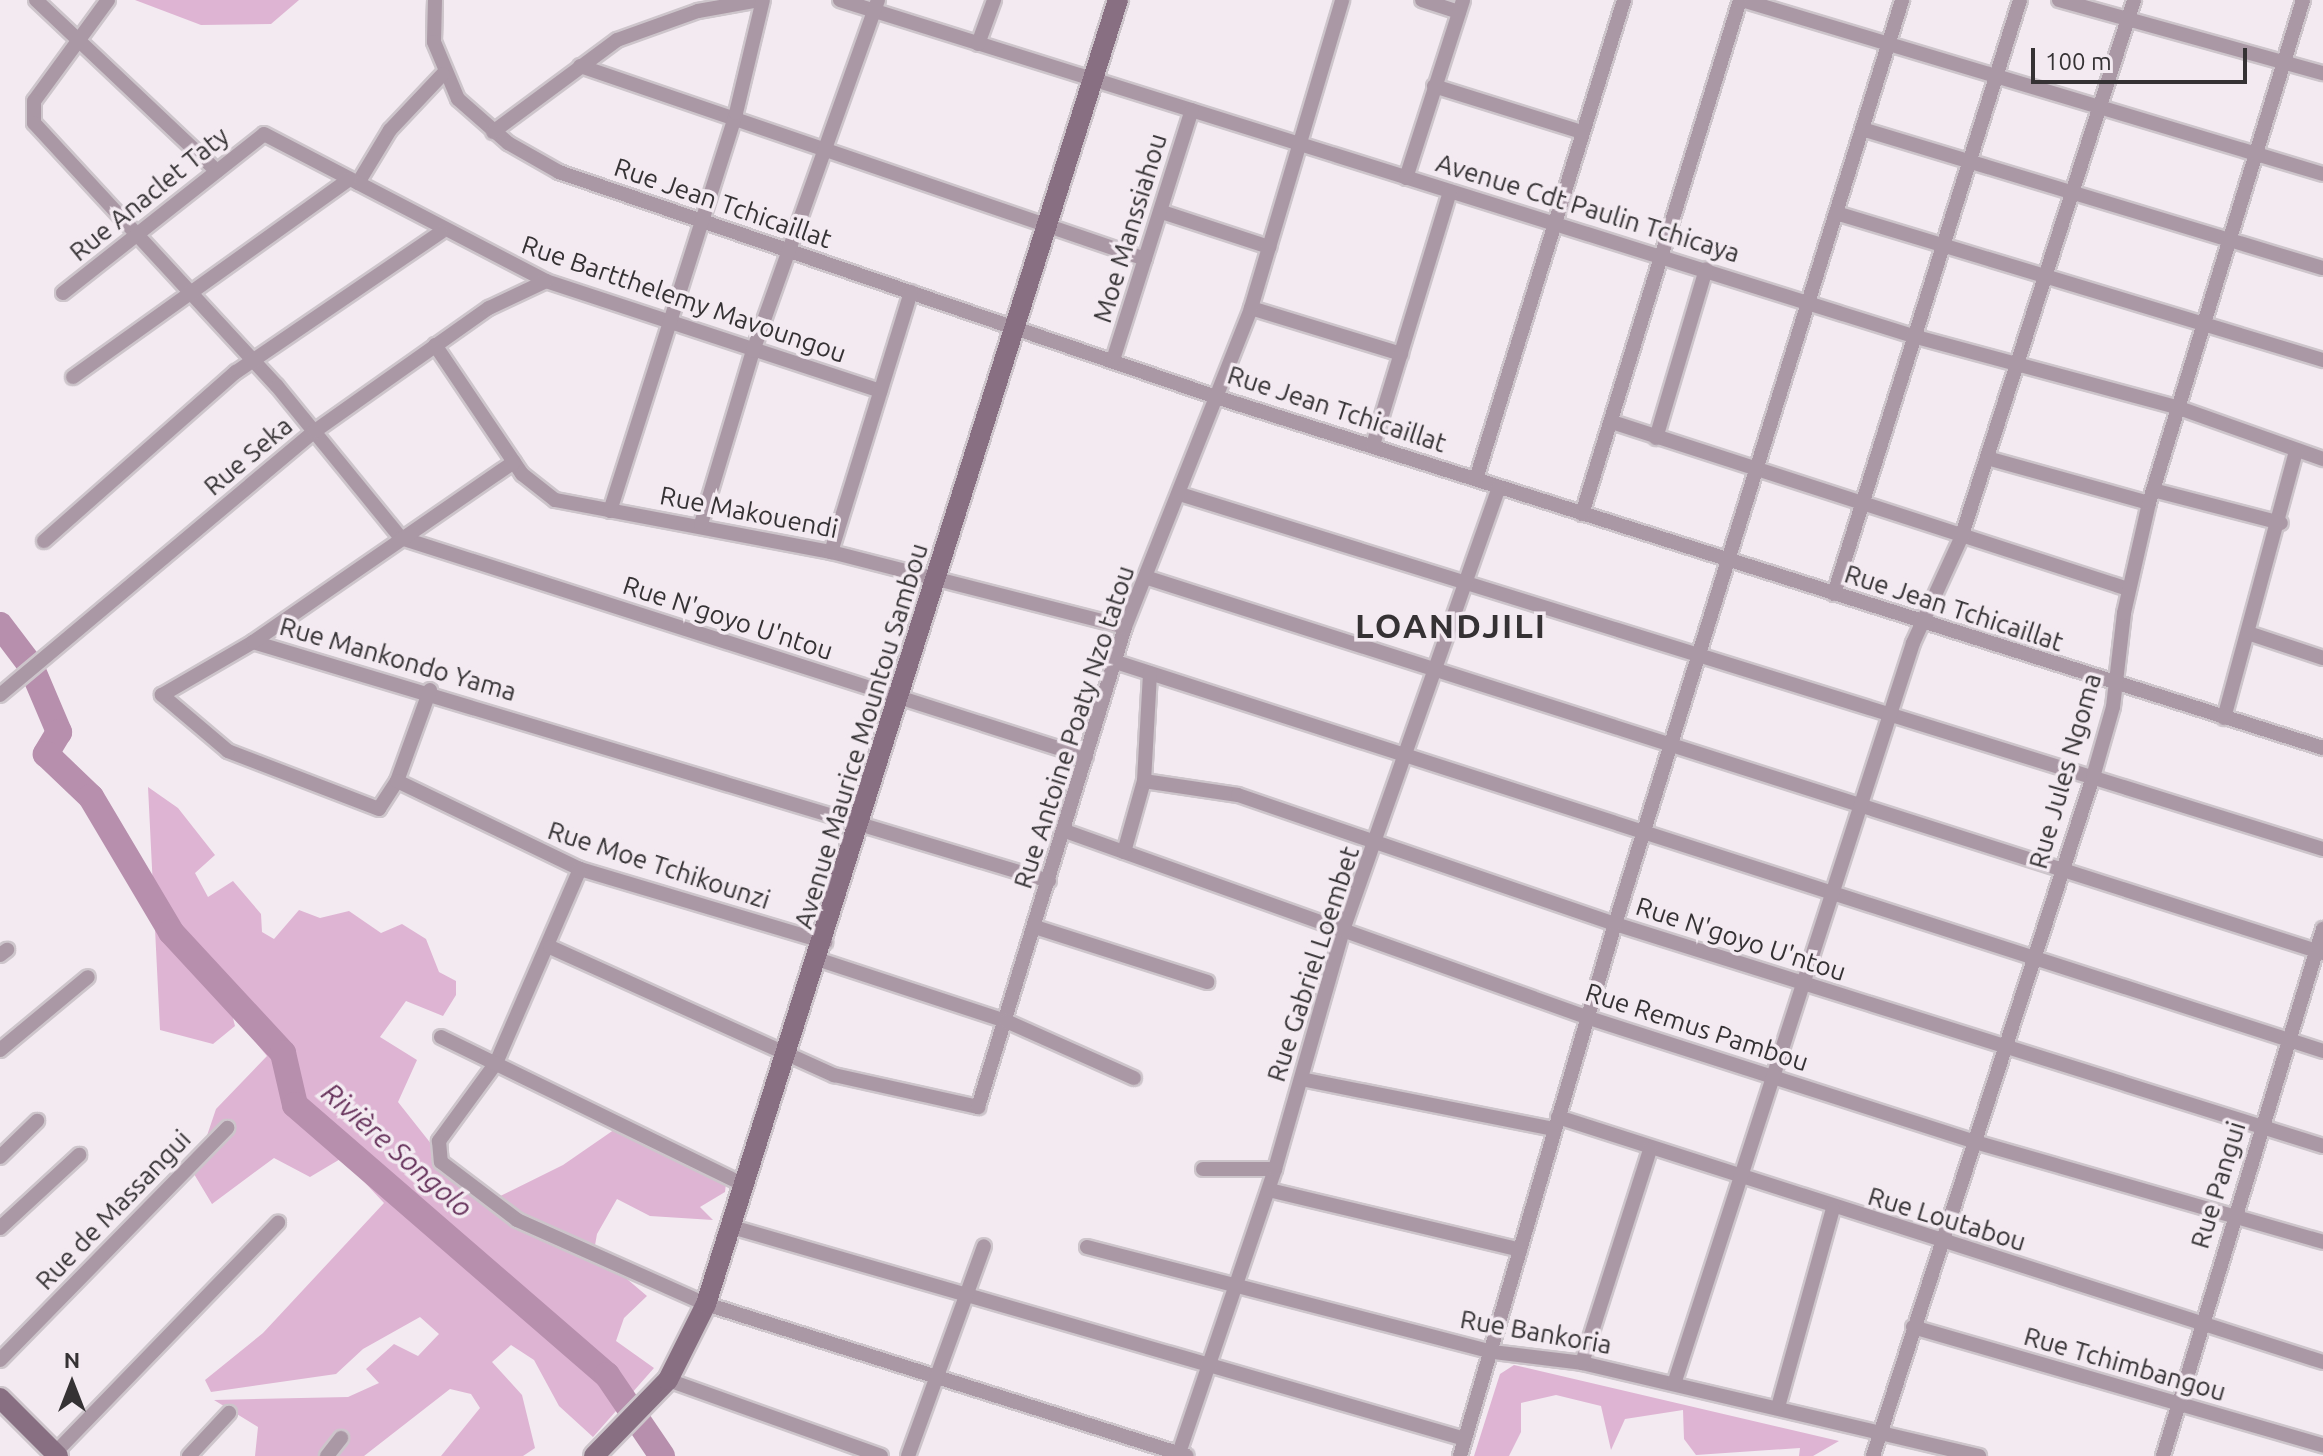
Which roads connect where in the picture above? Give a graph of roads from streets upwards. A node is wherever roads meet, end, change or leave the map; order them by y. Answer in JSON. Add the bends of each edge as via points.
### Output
{"nodes":[{"id":1,"x":36,"y":0,"type":"edge"},
{"id":2,"x":108,"y":0,"type":"edge"},
{"id":3,"x":435,"y":0,"type":"edge"},
{"id":4,"x":761,"y":0,"type":"edge"},
{"id":5,"x":840,"y":0,"type":"edge"},
{"id":6,"x":994,"y":0,"type":"edge"},
{"id":7,"x":1118,"y":0,"type":"edge"},
{"id":8,"x":1342,"y":0,"type":"edge"},
{"id":9,"x":1422,"y":0,"type":"edge"},
{"id":10,"x":1624,"y":0,"type":"edge"},
{"id":11,"x":1741,"y":0,"type":"edge"},
{"id":12,"x":1902,"y":0,"type":"edge"},
{"id":13,"x":2020,"y":0,"type":"edge"},
{"id":14,"x":2059,"y":0,"type":"edge"},
{"id":15,"x":2134,"y":0,"type":"edge"},
{"id":16,"x":2303,"y":0,"type":"edge"},
{"id":17,"x":876,"y":4,"type":"edge"},
{"id":18,"x":1461,"y":6,"type":"edge"},
{"id":19,"x":2128,"y":18,"type":"junction"},
{"id":20,"x":82,"y":39,"type":"junction"},
{"id":21,"x":1889,"y":42,"type":"junction"},
{"id":22,"x":978,"y":44,"type":"junction"},
{"id":23,"x":580,"y":66,"type":"junction"},
{"id":24,"x":2285,"y":68,"type":"junction"},
{"id":25,"x":2323,"y":73,"type":"edge"},
{"id":26,"x":443,"y":74,"type":"junction"},
{"id":27,"x":1994,"y":75,"type":"junction"},
{"id":28,"x":1091,"y":80,"type":"junction"},
{"id":29,"x":1434,"y":86,"type":"junction"},
{"id":30,"x":2100,"y":105,"type":"junction"},
{"id":31,"x":1192,"y":110,"type":"junction"},
{"id":32,"x":736,"y":113,"type":"junction"},
{"id":33,"x":1862,"y":129,"type":"junction"},
{"id":34,"x":493,"y":132,"type":"junction"},
{"id":35,"x":1582,"y":132,"type":"junction"},
{"id":36,"x":264,"y":134,"type":"joint"},
{"id":37,"x":1300,"y":145,"type":"junction"},
{"id":38,"x":827,"y":146,"type":"junction"},
{"id":39,"x":2258,"y":154,"type":"junction"},
{"id":40,"x":1965,"y":164,"type":"junction"},
{"id":41,"x":217,"y":171,"type":"junction"},
{"id":42,"x":2323,"y":174,"type":"edge"},
{"id":43,"x":1406,"y":178,"type":"junction"},
{"id":44,"x":354,"y":181,"type":"junction"},
{"id":45,"x":1450,"y":191,"type":"junction"},
{"id":46,"x":2073,"y":197,"type":"junction"},
{"id":47,"x":1162,"y":212,"type":"junction"},
{"id":48,"x":1836,"y":213,"type":"junction"},
{"id":49,"x":701,"y":223,"type":"junction"},
{"id":50,"x":1554,"y":224,"type":"junction"},
{"id":51,"x":1044,"y":225,"type":"junction"},
{"id":52,"x":441,"y":232,"type":"junction"},
{"id":53,"x":138,"y":239,"type":"junction"},
{"id":54,"x":2231,"y":241,"type":"junction"},
{"id":55,"x":1940,"y":246,"type":"junction"},
{"id":56,"x":1269,"y":247,"type":"junction"},
{"id":57,"x":787,"y":250,"type":"junction"},
{"id":58,"x":1657,"y":254,"type":"junction"},
{"id":59,"x":1145,"y":259,"type":"junction"},
{"id":60,"x":2323,"y":268,"type":"edge"},
{"id":61,"x":1706,"y":269,"type":"junction"},
{"id":62,"x":2046,"y":279,"type":"junction"},
{"id":63,"x":546,"y":281,"type":"junction"},
{"id":64,"x":911,"y":292,"type":"junction"},
{"id":65,"x":63,"y":293,"type":"dead end"},
{"id":66,"x":191,"y":296,"type":"junction"},
{"id":67,"x":1808,"y":301,"type":"junction"},
{"id":68,"x":1251,"y":308,"type":"junction"},
{"id":69,"x":669,"y":324,"type":"junction"},
{"id":70,"x":2205,"y":324,"type":"junction"},
{"id":71,"x":1014,"y":328,"type":"junction"},
{"id":72,"x":1913,"y":336,"type":"junction"},
{"id":73,"x":435,"y":345,"type":"junction"},
{"id":74,"x":753,"y":351,"type":"junction"},
{"id":75,"x":1401,"y":354,"type":"junction"},
{"id":76,"x":1113,"y":360,"type":"junction"},
{"id":77,"x":2323,"y":360,"type":"edge"},
{"id":78,"x":253,"y":361,"type":"junction"},
{"id":79,"x":2018,"y":368,"type":"junction"},
{"id":80,"x":73,"y":377,"type":"dead end"},
{"id":81,"x":880,"y":391,"type":"junction"},
{"id":82,"x":1219,"y":398,"type":"junction"},
{"id":83,"x":2179,"y":408,"type":"junction"},
{"id":84,"x":1612,"y":422,"type":"junction"},
{"id":85,"x":315,"y":431,"type":"junction"},
{"id":86,"x":1656,"y":438,"type":"junction"},
{"id":87,"x":1373,"y":445,"type":"junction"},
{"id":88,"x":2296,"y":451,"type":"junction"},
{"id":89,"x":1987,"y":458,"type":"junction"},
{"id":90,"x":2323,"y":459,"type":"edge"},
{"id":91,"x":514,"y":462,"type":"junction"},
{"id":92,"x":1756,"y":470,"type":"junction"},
{"id":93,"x":1476,"y":479,"type":"junction"},
{"id":94,"x":1499,"y":488,"type":"junction"},
{"id":95,"x":1183,"y":495,"type":"junction"},
{"id":96,"x":2151,"y":496,"type":"junction"},
{"id":97,"x":1862,"y":503,"type":"junction"},
{"id":98,"x":610,"y":511,"type":"junction"},
{"id":99,"x":1582,"y":514,"type":"junction"},
{"id":100,"x":2281,"y":523,"type":"junction"},
{"id":101,"x":701,"y":524,"type":"junction"},
{"id":102,"x":401,"y":538,"type":"junction"},
{"id":103,"x":1961,"y":538,"type":"junction"},
{"id":104,"x":44,"y":541,"type":"dead end"},
{"id":105,"x":831,"y":552,"type":"junction"},
{"id":106,"x":1727,"y":562,"type":"junction"},
{"id":107,"x":937,"y":576,"type":"junction"},
{"id":108,"x":1145,"y":577,"type":"junction"},
{"id":109,"x":1466,"y":583,"type":"junction"},
{"id":110,"x":2128,"y":589,"type":"junction"},
{"id":111,"x":1834,"y":594,"type":"junction"},
{"id":112,"x":1923,"y":622,"type":"junction"},
{"id":113,"x":1125,"y":627,"type":"junction"},
{"id":114,"x":2251,"y":634,"type":"junction"},
{"id":115,"x":253,"y":642,"type":"junction"},
{"id":116,"x":1699,"y":655,"type":"junction"},
{"id":117,"x":2323,"y":658,"type":"edge"},
{"id":118,"x":1116,"y":662,"type":"junction"},
{"id":119,"x":1435,"y":671,"type":"junction"},
{"id":120,"x":1150,"y":673,"type":"junction"},
{"id":121,"x":2117,"y":687,"type":"junction"},
{"id":122,"x":430,"y":690,"type":"junction"},
{"id":123,"x":0,"y":695,"type":"edge"},
{"id":124,"x":899,"y":698,"type":"junction"},
{"id":125,"x":1890,"y":716,"type":"junction"},
{"id":126,"x":2224,"y":718,"type":"junction"},
{"id":127,"x":1671,"y":747,"type":"junction"},
{"id":128,"x":2323,"y":748,"type":"edge"},
{"id":129,"x":1086,"y":757,"type":"junction"},
{"id":130,"x":1406,"y":757,"type":"junction"},
{"id":131,"x":2093,"y":777,"type":"junction"},
{"id":132,"x":397,"y":781,"type":"junction"},
{"id":133,"x":1144,"y":781,"type":"junction"},
{"id":134,"x":1859,"y":806,"type":"junction"},
{"id":135,"x":860,"y":822,"type":"junction"},
{"id":136,"x":1065,"y":831,"type":"junction"},
{"id":137,"x":1645,"y":833,"type":"junction"},
{"id":138,"x":1377,"y":844,"type":"junction"},
{"id":139,"x":2323,"y":849,"type":"edge"},
{"id":140,"x":1124,"y":852,"type":"junction"},
{"id":141,"x":580,"y":869,"type":"junction"},
{"id":142,"x":2063,"y":869,"type":"junction"},
{"id":143,"x":1049,"y":881,"type":"junction"},
{"id":144,"x":1830,"y":893,"type":"junction"},
{"id":145,"x":1615,"y":924,"type":"junction"},
{"id":146,"x":1035,"y":927,"type":"junction"},
{"id":147,"x":2323,"y":929,"type":"edge"},
{"id":148,"x":1343,"y":930,"type":"junction"},
{"id":149,"x":550,"y":947,"type":"junction"},
{"id":150,"x":822,"y":951,"type":"junction"},
{"id":151,"x":2320,"y":952,"type":"edge"},
{"id":152,"x":2034,"y":959,"type":"junction"},
{"id":153,"x":88,"y":977,"type":"dead end"},
{"id":154,"x":1207,"y":982,"type":"dead end"},
{"id":155,"x":1801,"y":983,"type":"junction"},
{"id":156,"x":1589,"y":1018,"type":"junction"},
{"id":157,"x":1006,"y":1021,"type":"junction"},
{"id":158,"x":441,"y":1037,"type":"dead end"},
{"id":159,"x":2289,"y":1041,"type":"junction"},
{"id":160,"x":2005,"y":1047,"type":"junction"},
{"id":161,"x":0,"y":1050,"type":"edge"},
{"id":162,"x":2323,"y":1051,"type":"edge"},
{"id":163,"x":789,"y":1053,"type":"junction"},
{"id":164,"x":496,"y":1063,"type":"junction"},
{"id":165,"x":1134,"y":1078,"type":"dead end"},
{"id":166,"x":1773,"y":1078,"type":"junction"},
{"id":167,"x":1301,"y":1079,"type":"junction"},
{"id":168,"x":37,"y":1121,"type":"dead end"},
{"id":169,"x":1556,"y":1123,"type":"junction"},
{"id":170,"x":2261,"y":1127,"type":"junction"},
{"id":171,"x":227,"y":1128,"type":"dead end"},
{"id":172,"x":1975,"y":1142,"type":"junction"},
{"id":173,"x":2323,"y":1146,"type":"edge"},
{"id":174,"x":1650,"y":1150,"type":"junction"},
{"id":175,"x":79,"y":1155,"type":"dead end"},
{"id":176,"x":0,"y":1157,"type":"edge"},
{"id":177,"x":1203,"y":1169,"type":"dead end"},
{"id":178,"x":1275,"y":1169,"type":"junction"},
{"id":179,"x":1740,"y":1180,"type":"junction"},
{"id":180,"x":745,"y":1185,"type":"junction"},
{"id":181,"x":1269,"y":1190,"type":"junction"},
{"id":182,"x":1833,"y":1209,"type":"junction"},
{"id":183,"x":2233,"y":1216,"type":"junction"},
{"id":184,"x":278,"y":1223,"type":"dead end"},
{"id":185,"x":732,"y":1227,"type":"junction"},
{"id":186,"x":0,"y":1228,"type":"edge"},
{"id":187,"x":1940,"y":1241,"type":"junction"},
{"id":188,"x":2323,"y":1242,"type":"edge"},
{"id":189,"x":984,"y":1246,"type":"dead end"},
{"id":190,"x":1087,"y":1247,"type":"dead end"},
{"id":191,"x":1520,"y":1250,"type":"junction"},
{"id":192,"x":1232,"y":1289,"type":"junction"},
{"id":193,"x":965,"y":1296,"type":"junction"},
{"id":194,"x":706,"y":1304,"type":"junction"},
{"id":195,"x":2201,"y":1324,"type":"junction"},
{"id":196,"x":1913,"y":1327,"type":"junction"},
{"id":197,"x":1493,"y":1352,"type":"junction"},
{"id":198,"x":0,"y":1360,"type":"edge"},
{"id":199,"x":2323,"y":1362,"type":"edge"},
{"id":200,"x":1582,"y":1363,"type":"junction"},
{"id":201,"x":1205,"y":1365,"type":"junction"},
{"id":202,"x":935,"y":1377,"type":"junction"},
{"id":203,"x":668,"y":1380,"type":"junction"},
{"id":204,"x":1674,"y":1384,"type":"junction"},
{"id":205,"x":0,"y":1398,"type":"edge"},
{"id":206,"x":2178,"y":1405,"type":"junction"},
{"id":207,"x":1778,"y":1407,"type":"junction"},
{"id":208,"x":229,"y":1413,"type":"dead end"},
{"id":209,"x":1880,"y":1433,"type":"junction"},
{"id":210,"x":341,"y":1438,"type":"dead end"},
{"id":211,"x":1465,"y":1439,"type":"junction"},
{"id":212,"x":2323,"y":1445,"type":"edge"},
{"id":213,"x":55,"y":1455,"type":"edge"},
{"id":214,"x":1181,"y":1455,"type":"edge"},
{"id":215,"x":189,"y":1456,"type":"edge"},
{"id":216,"x":327,"y":1456,"type":"edge"},
{"id":217,"x":594,"y":1456,"type":"edge"},
{"id":218,"x":881,"y":1456,"type":"edge"},
{"id":219,"x":908,"y":1456,"type":"edge"},
{"id":220,"x":1460,"y":1456,"type":"edge"},
{"id":221,"x":1873,"y":1456,"type":"edge"},
{"id":222,"x":1979,"y":1456,"type":"edge"},
{"id":223,"x":2163,"y":1456,"type":"edge"}],
"edges":[{"from":1,"to":20,"type":"street"},
{"from":2,"to":20,"type":"street"},
{"from":3,"to":26,"type":"street"},
{"from":4,"to":23,"type":"street","via":[[655,23]]},
{"from":4,"to":32,"type":"street"},
{"from":5,"to":17,"type":"street","name":"Avenue Cdt Paulin Tchicaya"},
{"from":6,"to":22,"type":"street"},
{"from":7,"to":28,"type":"street","name":"Avenue Maurice Mountou Sambou"},
{"from":8,"to":37,"type":"street","name":"Rue Antoine Poaty Nzo tatou"},
{"from":9,"to":18,"type":"street"},
{"from":10,"to":35,"type":"street"},
{"from":11,"to":21,"type":"street"},
{"from":11,"to":58,"type":"street"},
{"from":12,"to":21,"type":"street"},
{"from":13,"to":27,"type":"street"},
{"from":14,"to":19,"type":"street"},
{"from":15,"to":19,"type":"street"},
{"from":16,"to":24,"type":"street","name":"Rue Jules Ngoma"},
{"from":17,"to":22,"type":"street","name":"Avenue Cdt Paulin Tchicaya"},
{"from":17,"to":38,"type":"street"},
{"from":18,"to":29,"type":"street"},
{"from":19,"to":24,"type":"street"},
{"from":19,"to":30,"type":"street"},
{"from":20,"to":41,"type":"street"},
{"from":20,"to":53,"type":"street","via":[[34,101],[34,123]]},
{"from":21,"to":27,"type":"street"},
{"from":21,"to":33,"type":"street"},
{"from":22,"to":28,"type":"street","name":"Avenue Cdt Paulin Tchicaya"},
{"from":23,"to":32,"type":"street"},
{"from":23,"to":34,"type":"street"},
{"from":24,"to":25,"type":"street"},
{"from":24,"to":39,"type":"street","name":"Rue Jules Ngoma"},
{"from":26,"to":34,"type":"street","name":"Rue Jean Tchicaillat"},
{"from":26,"to":44,"type":"street","via":[[390,130]]},
{"from":27,"to":30,"type":"street"},
{"from":27,"to":40,"type":"street"},
{"from":28,"to":31,"type":"street","name":"Avenue Cdt Paulin Tchicaya"},
{"from":28,"to":51,"type":"street","name":"Avenue Maurice Mountou Sambou"},
{"from":29,"to":35,"type":"street"},
{"from":29,"to":43,"type":"street"},
{"from":30,"to":39,"type":"street"},
{"from":30,"to":46,"type":"street"},
{"from":31,"to":37,"type":"street","name":"Avenue Cdt Paulin Tchicaya"},
{"from":31,"to":47,"type":"street","name":"Moe Manssiahou"},
{"from":32,"to":38,"type":"street"},
{"from":32,"to":49,"type":"street"},
{"from":33,"to":40,"type":"street"},
{"from":33,"to":48,"type":"street"},
{"from":34,"to":49,"type":"street","name":"Rue Jean Tchicaillat","via":[[559,172]]},
{"from":35,"to":50,"type":"street"},
{"from":36,"to":41,"type":"street","name":"Rue Anaclet Taty"},
{"from":36,"to":44,"type":"street","name":"Rue Bartthelemy Mavoungou"},
{"from":37,"to":43,"type":"street","name":"Avenue Cdt Paulin Tchicaya"},
{"from":37,"to":56,"type":"street","name":"Rue Antoine Poaty Nzo tatou"},
{"from":38,"to":51,"type":"street"},
{"from":38,"to":57,"type":"street"},
{"from":39,"to":42,"type":"street"},
{"from":39,"to":54,"type":"street","name":"Rue Jules Ngoma"},
{"from":40,"to":46,"type":"street"},
{"from":40,"to":55,"type":"street"},
{"from":41,"to":53,"type":"street","name":"Rue Anaclet Taty"},
{"from":43,"to":45,"type":"street","name":"Avenue Cdt Paulin Tchicaya"},
{"from":44,"to":52,"type":"street","name":"Rue Bartthelemy Mavoungou"},
{"from":44,"to":66,"type":"street"},
{"from":45,"to":50,"type":"street","name":"Avenue Cdt Paulin Tchicaya"},
{"from":45,"to":75,"type":"street"},
{"from":46,"to":54,"type":"street"},
{"from":46,"to":62,"type":"street"},
{"from":47,"to":56,"type":"street"},
{"from":47,"to":59,"type":"street","name":"Moe Manssiahou"},
{"from":48,"to":55,"type":"street"},
{"from":48,"to":67,"type":"street"},
{"from":49,"to":57,"type":"street","name":"Rue Jean Tchicaillat"},
{"from":49,"to":69,"type":"street"},
{"from":50,"to":58,"type":"street","name":"Avenue Cdt Paulin Tchicaya"},
{"from":50,"to":93,"type":"street"},
{"from":51,"to":59,"type":"street"},
{"from":51,"to":71,"type":"street","name":"Avenue Maurice Mountou Sambou"},
{"from":52,"to":63,"type":"street","name":"Rue Bartthelemy Mavoungou"},
{"from":52,"to":78,"type":"street"},
{"from":53,"to":65,"type":"street","name":"Rue Anaclet Taty"},
{"from":53,"to":66,"type":"street"},
{"from":54,"to":60,"type":"street"},
{"from":54,"to":70,"type":"street","name":"Rue Jules Ngoma"},
{"from":55,"to":62,"type":"street"},
{"from":55,"to":72,"type":"street"},
{"from":56,"to":68,"type":"street","name":"Rue Antoine Poaty Nzo tatou"},
{"from":57,"to":64,"type":"street","name":"Rue Jean Tchicaillat"},
{"from":57,"to":74,"type":"street"},
{"from":58,"to":61,"type":"street","name":"Avenue Cdt Paulin Tchicaya"},
{"from":58,"to":84,"type":"street"},
{"from":59,"to":76,"type":"street","name":"Moe Manssiahou"},
{"from":61,"to":67,"type":"street","name":"Avenue Cdt Paulin Tchicaya"},
{"from":61,"to":86,"type":"street"},
{"from":62,"to":70,"type":"street"},
{"from":62,"to":79,"type":"street"},
{"from":63,"to":69,"type":"street","name":"Rue Bartthelemy Mavoungou"},
{"from":63,"to":73,"type":"street","name":"Rue Seka"},
{"from":64,"to":71,"type":"street","name":"Rue Jean Tchicaillat"},
{"from":64,"to":81,"type":"street"},
{"from":66,"to":78,"type":"street"},
{"from":66,"to":80,"type":"street"},
{"from":67,"to":72,"type":"street","name":"Avenue Cdt Paulin Tchicaya"},
{"from":67,"to":92,"type":"street"},
{"from":68,"to":75,"type":"street"},
{"from":68,"to":82,"type":"street","name":"Rue Antoine Poaty Nzo tatou"},
{"from":69,"to":74,"type":"street","name":"Rue Bartthelemy Mavoungou"},
{"from":69,"to":98,"type":"street"},
{"from":70,"to":77,"type":"street"},
{"from":70,"to":83,"type":"street","name":"Rue Jules Ngoma"},
{"from":71,"to":76,"type":"street","name":"Rue Jean Tchicaillat"},
{"from":71,"to":107,"type":"street","name":"Avenue Maurice Mountou Sambou"},
{"from":72,"to":79,"type":"street","name":"Avenue Cdt Paulin Tchicaya"},
{"from":72,"to":97,"type":"street"},
{"from":73,"to":85,"type":"street","name":"Rue Seka"},
{"from":73,"to":91,"type":"street","name":"Rue Makouendi"},
{"from":74,"to":81,"type":"street","name":"Rue Bartthelemy Mavoungou"},
{"from":74,"to":101,"type":"street"},
{"from":75,"to":87,"type":"street"},
{"from":76,"to":82,"type":"street","name":"Rue Jean Tchicaillat"},
{"from":78,"to":85,"type":"street"},
{"from":78,"to":104,"type":"street"},
{"from":79,"to":83,"type":"street","name":"Avenue Cdt Paulin Tchicaya"},
{"from":79,"to":89,"type":"street"},
{"from":81,"to":105,"type":"street"},
{"from":82,"to":87,"type":"street","name":"Rue Jean Tchicaillat"},
{"from":82,"to":95,"type":"street","name":"Rue Antoine Poaty Nzo tatou"},
{"from":83,"to":88,"type":"street","name":"Avenue Cdt Paulin Tchicaya"},
{"from":83,"to":96,"type":"street","name":"Rue Jules Ngoma"},
{"from":84,"to":86,"type":"street"},
{"from":84,"to":99,"type":"street"},
{"from":85,"to":102,"type":"street"},
{"from":85,"to":123,"type":"street","name":"Rue Seka"},
{"from":86,"to":92,"type":"street"},
{"from":87,"to":93,"type":"street","name":"Rue Jean Tchicaillat"},
{"from":88,"to":90,"type":"street","name":"Avenue Cdt Paulin Tchicaya"},
{"from":88,"to":100,"type":"street"},
{"from":89,"to":96,"type":"street"},
{"from":89,"to":103,"type":"street"},
{"from":91,"to":98,"type":"street","name":"Rue Makouendi","via":[[555,500]]},
{"from":91,"to":102,"type":"street","name":"Rue Mankondo Yama"},
{"from":92,"to":97,"type":"street"},
{"from":92,"to":106,"type":"street"},
{"from":93,"to":94,"type":"street","name":"Rue Jean Tchicaillat"},
{"from":94,"to":99,"type":"street","name":"Rue Jean Tchicaillat"},
{"from":94,"to":109,"type":"street","name":"Rue Gabriel Loembet"},
{"from":95,"to":108,"type":"street","name":"Rue Antoine Poaty Nzo tatou"},
{"from":95,"to":109,"type":"street"},
{"from":96,"to":100,"type":"street"},
{"from":96,"to":110,"type":"street","name":"Rue Jules Ngoma"},
{"from":97,"to":103,"type":"street"},
{"from":97,"to":111,"type":"street"},
{"from":98,"to":101,"type":"street","name":"Rue Makouendi"},
{"from":99,"to":106,"type":"street","name":"Rue Jean Tchicaillat"},
{"from":100,"to":114,"type":"street"},
{"from":101,"to":105,"type":"street","name":"Rue Makouendi"},
{"from":102,"to":115,"type":"street","name":"Rue Mankondo Yama"},
{"from":102,"to":124,"type":"street","name":"Rue N'goyo U'ntou"},
{"from":103,"to":110,"type":"street"},
{"from":103,"to":112,"type":"street"},
{"from":105,"to":107,"type":"street","name":"Rue Makouendi"},
{"from":106,"to":111,"type":"street","name":"Rue Jean Tchicaillat"},
{"from":106,"to":116,"type":"street"},
{"from":107,"to":113,"type":"street","name":"Rue Makouendi"},
{"from":107,"to":124,"type":"street","name":"Avenue Maurice Mountou Sambou"},
{"from":108,"to":113,"type":"street","name":"Rue Antoine Poaty Nzo tatou"},
{"from":108,"to":119,"type":"street"},
{"from":109,"to":116,"type":"street"},
{"from":109,"to":119,"type":"street","name":"Rue Gabriel Loembet"},
{"from":110,"to":121,"type":"street","name":"Rue Jules Ngoma"},
{"from":111,"to":112,"type":"street","name":"Rue Jean Tchicaillat"},
{"from":112,"to":121,"type":"street","name":"Rue Jean Tchicaillat"},
{"from":112,"to":125,"type":"street"},
{"from":113,"to":118,"type":"street","name":"Rue Antoine Poaty Nzo tatou"},
{"from":114,"to":117,"type":"street"},
{"from":114,"to":126,"type":"street"},
{"from":115,"to":122,"type":"street","name":"Rue Mankondo Yama"},
{"from":115,"to":132,"type":"street","via":[[162,695],[228,751],[368,808],[386,803]]},
{"from":116,"to":125,"type":"street"},
{"from":116,"to":127,"type":"street"},
{"from":118,"to":120,"type":"street"},
{"from":118,"to":129,"type":"street","name":"Rue Antoine Poaty Nzo tatou"},
{"from":119,"to":127,"type":"street"},
{"from":119,"to":130,"type":"street","name":"Rue Gabriel Loembet"},
{"from":120,"to":130,"type":"street"},
{"from":120,"to":133,"type":"street"},
{"from":121,"to":126,"type":"street","name":"Rue Jean Tchicaillat"},
{"from":121,"to":131,"type":"street","name":"Rue Jules Ngoma"},
{"from":122,"to":132,"type":"street"},
{"from":122,"to":135,"type":"street","name":"Rue Mankondo Yama"},
{"from":124,"to":129,"type":"street","name":"Rue N'goyo U'ntou"},
{"from":124,"to":135,"type":"street","name":"Avenue Maurice Mountou Sambou"},
{"from":125,"to":131,"type":"street"},
{"from":125,"to":134,"type":"street"},
{"from":126,"to":128,"type":"street","name":"Rue Jean Tchicaillat"},
{"from":127,"to":134,"type":"street"},
{"from":127,"to":137,"type":"street"},
{"from":129,"to":136,"type":"street","name":"Rue Antoine Poaty Nzo tatou"},
{"from":130,"to":137,"type":"street"},
{"from":130,"to":138,"type":"street","name":"Rue Gabriel Loembet"},
{"from":131,"to":139,"type":"street"},
{"from":131,"to":142,"type":"street","name":"Rue Jules Ngoma"},
{"from":132,"to":141,"type":"street","name":"Rue Moe Tchikounzi"},
{"from":133,"to":138,"type":"street","name":"Rue N'goyo U'ntou","via":[[1229,793]]},
{"from":133,"to":140,"type":"street"},
{"from":134,"to":142,"type":"street"},
{"from":134,"to":144,"type":"street"},
{"from":135,"to":143,"type":"street","name":"Rue Mankondo Yama"},
{"from":135,"to":150,"type":"street","name":"Avenue Maurice Mountou Sambou"},
{"from":136,"to":140,"type":"street","name":"Rue Remus Pambou"},
{"from":136,"to":143,"type":"street","name":"Rue Antoine Poaty Nzo tatou"},
{"from":137,"to":144,"type":"street"},
{"from":137,"to":145,"type":"street"},
{"from":138,"to":145,"type":"street","name":"Rue N'goyo U'ntou"},
{"from":138,"to":148,"type":"street","name":"Rue Gabriel Loembet"},
{"from":140,"to":148,"type":"street","name":"Rue Remus Pambou"},
{"from":141,"to":149,"type":"street"},
{"from":141,"to":150,"type":"street","name":"Rue Moe Tchikounzi"},
{"from":142,"to":151,"type":"street"},
{"from":142,"to":152,"type":"street","name":"Rue Jules Ngoma"},
{"from":143,"to":146,"type":"street","name":"Rue Antoine Poaty Nzo tatou"},
{"from":144,"to":152,"type":"street"},
{"from":144,"to":155,"type":"street"},
{"from":145,"to":155,"type":"street","name":"Rue N'goyo U'ntou"},
{"from":145,"to":156,"type":"street"},
{"from":146,"to":154,"type":"street"},
{"from":146,"to":157,"type":"street","name":"Rue Antoine Poaty Nzo tatou"},
{"from":147,"to":151,"type":"street","name":"Rue Pangui"},
{"from":148,"to":156,"type":"street","name":"Rue Remus Pambou"},
{"from":148,"to":167,"type":"street","name":"Rue Gabriel Loembet"},
{"from":149,"to":163,"type":"street"},
{"from":149,"to":164,"type":"street"},
{"from":150,"to":157,"type":"street","name":"Rue Moe Tchikounzi"},
{"from":150,"to":163,"type":"street","name":"Avenue Maurice Mountou Sambou"},
{"from":151,"to":159,"type":"street","name":"Rue Pangui"},
{"from":152,"to":159,"type":"street"},
{"from":152,"to":160,"type":"street","name":"Rue Jules Ngoma"},
{"from":153,"to":161,"type":"street"},
{"from":155,"to":160,"type":"street","name":"Rue N'goyo U'ntou"},
{"from":155,"to":166,"type":"street"},
{"from":156,"to":166,"type":"street","name":"Rue Remus Pambou"},
{"from":156,"to":169,"type":"street"},
{"from":157,"to":163,"type":"street","name":"Rue Antoine Poaty Nzo tatou","via":[[978,1107],[882,1091]]},
{"from":157,"to":165,"type":"street","name":"Rue Moe Tchikounzi"},
{"from":158,"to":164,"type":"street"},
{"from":159,"to":162,"type":"street"},
{"from":159,"to":170,"type":"street","name":"Rue Pangui"},
{"from":160,"to":170,"type":"street","name":"Rue N'goyo U'ntou"},
{"from":160,"to":172,"type":"street","name":"Rue Jules Ngoma"},
{"from":163,"to":180,"type":"street","name":"Avenue Maurice Mountou Sambou"},
{"from":164,"to":180,"type":"street"},
{"from":164,"to":194,"type":"street","via":[[439,1141],[441,1162],[517,1220]]},
{"from":166,"to":172,"type":"street","name":"Rue Remus Pambou"},
{"from":166,"to":179,"type":"street"},
{"from":167,"to":169,"type":"street","name":"Rue Loutabou"},
{"from":167,"to":178,"type":"street","name":"Rue Gabriel Loembet"},
{"from":168,"to":176,"type":"street"},
{"from":169,"to":174,"type":"street","name":"Rue Loutabou"},
{"from":169,"to":191,"type":"street"},
{"from":170,"to":173,"type":"street","name":"Rue N'goyo U'ntou"},
{"from":170,"to":183,"type":"street","name":"Rue Pangui"},
{"from":171,"to":198,"type":"street","name":"Rue de Massangui"},
{"from":172,"to":183,"type":"street","name":"Rue Remus Pambou"},
{"from":172,"to":187,"type":"street","name":"Rue Jules Ngoma"},
{"from":174,"to":179,"type":"street","name":"Rue Loutabou"},
{"from":174,"to":200,"type":"street"},
{"from":175,"to":186,"type":"street"},
{"from":177,"to":178,"type":"street"},
{"from":178,"to":181,"type":"street","name":"Rue Gabriel Loembet"},
{"from":179,"to":182,"type":"street","name":"Rue Loutabou"},
{"from":179,"to":204,"type":"street"},
{"from":180,"to":185,"type":"street","name":"Avenue Maurice Mountou Sambou"},
{"from":181,"to":191,"type":"street"},
{"from":181,"to":192,"type":"street","name":"Rue Gabriel Loembet"},
{"from":182,"to":187,"type":"street","name":"Rue Loutabou"},
{"from":182,"to":207,"type":"street"},
{"from":183,"to":188,"type":"street","name":"Rue Remus Pambou"},
{"from":183,"to":195,"type":"street","name":"Rue Pangui"},
{"from":184,"to":213,"type":"street"},
{"from":185,"to":193,"type":"street"},
{"from":185,"to":194,"type":"street","name":"Avenue Maurice Mountou Sambou"},
{"from":187,"to":195,"type":"street","name":"Rue Loutabou"},
{"from":187,"to":196,"type":"street","name":"Rue Jules Ngoma"},
{"from":189,"to":193,"type":"street"},
{"from":190,"to":192,"type":"street","name":"Rue Bankoria"},
{"from":191,"to":197,"type":"street"},
{"from":192,"to":197,"type":"street","name":"Rue Bankoria"},
{"from":192,"to":201,"type":"street","name":"Rue Gabriel Loembet"},
{"from":193,"to":201,"type":"street"},
{"from":193,"to":202,"type":"street"},
{"from":194,"to":202,"type":"street"},
{"from":194,"to":203,"type":"street","name":"Avenue Maurice Mountou Sambou"},
{"from":195,"to":199,"type":"street","name":"Rue Loutabou"},
{"from":195,"to":206,"type":"street","name":"Rue Pangui"},
{"from":196,"to":206,"type":"street","name":"Rue Tchimbangou"},
{"from":196,"to":209,"type":"street","name":"Rue Jules Ngoma"},
{"from":197,"to":200,"type":"street","name":"Rue Bankoria"},
{"from":197,"to":211,"type":"street"},
{"from":200,"to":204,"type":"street","name":"Rue Bankoria"},
{"from":201,"to":211,"type":"street"},
{"from":201,"to":214,"type":"street","name":"Rue Gabriel Loembet"},
{"from":202,"to":214,"type":"street"},
{"from":202,"to":219,"type":"street"},
{"from":203,"to":217,"type":"street","name":"Avenue Maurice Mountou Sambou"},
{"from":203,"to":218,"type":"street"},
{"from":204,"to":207,"type":"street","name":"Rue Bankoria"},
{"from":205,"to":213,"type":"street"},
{"from":206,"to":212,"type":"street","name":"Rue Tchimbangou"},
{"from":206,"to":223,"type":"street","name":"Rue Pangui"},
{"from":207,"to":209,"type":"street","name":"Rue Bankoria"},
{"from":208,"to":215,"type":"street"},
{"from":209,"to":221,"type":"street","name":"Rue Jules Ngoma"},
{"from":209,"to":222,"type":"street","name":"Rue Bankoria"},
{"from":210,"to":216,"type":"street"},
{"from":211,"to":220,"type":"street"}]}
